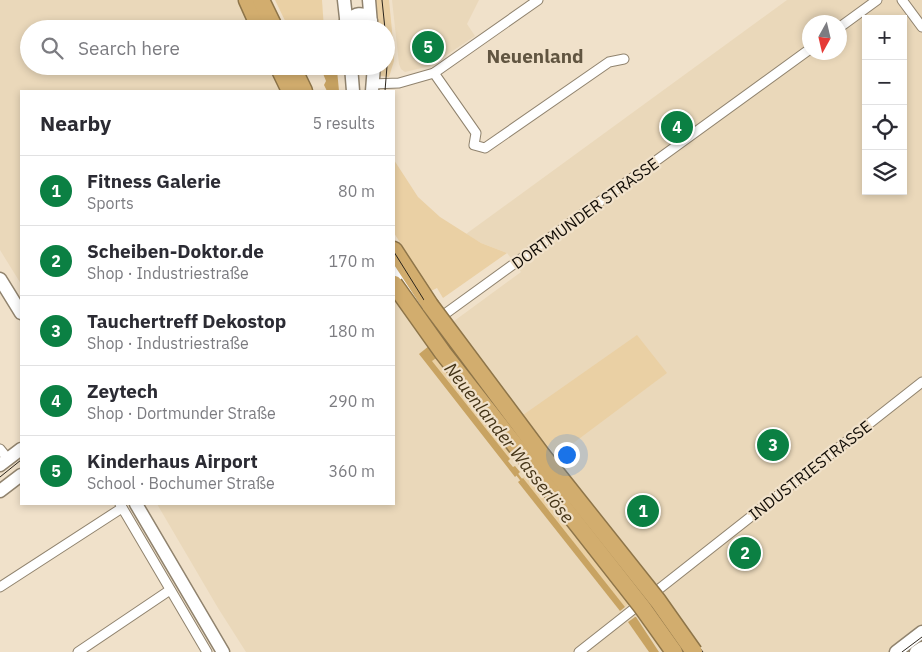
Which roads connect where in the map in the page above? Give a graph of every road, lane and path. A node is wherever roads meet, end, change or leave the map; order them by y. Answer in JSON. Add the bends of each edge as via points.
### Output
{"nodes":[{"id":1,"x":247,"y":0,"type":"edge"},
{"id":2,"x":261,"y":0,"type":"edge"},
{"id":3,"x":268,"y":0,"type":"edge"},
{"id":4,"x":344,"y":0,"type":"edge"},
{"id":5,"x":369,"y":0,"type":"edge"},
{"id":6,"x":538,"y":0,"type":"edge"},
{"id":7,"x":877,"y":0,"type":"edge"},
{"id":8,"x":902,"y":0,"type":"edge"},
{"id":9,"x":256,"y":20,"type":"edge"},
{"id":10,"x":271,"y":20,"type":"edge"},
{"id":11,"x":274,"y":20,"type":"edge"},
{"id":12,"x":346,"y":20,"type":"edge"},
{"id":13,"x":350,"y":20,"type":"edge"},
{"id":14,"x":369,"y":20,"type":"edge"},
{"id":15,"x":371,"y":20,"type":"edge"},
{"id":16,"x":847,"y":22,"type":"edge"},
{"id":17,"x":922,"y":26,"type":"edge"},
{"id":18,"x":802,"y":55,"type":"edge"},
{"id":19,"x":624,"y":59,"type":"dead end"},
{"id":20,"x":434,"y":73,"type":"junction"},
{"id":21,"x":282,"y":75,"type":"edge"},
{"id":22,"x":296,"y":75,"type":"edge"},
{"id":23,"x":352,"y":75,"type":"edge"},
{"id":24,"x":373,"y":75,"type":"edge"},
{"id":25,"x":372,"y":88,"type":"edge"},
{"id":26,"x":290,"y":90,"type":"edge"},
{"id":27,"x":304,"y":90,"type":"edge"},
{"id":28,"x":353,"y":90,"type":"edge"},
{"id":29,"x":395,"y":252,"type":"edge"},
{"id":30,"x":395,"y":268,"type":"edge"},
{"id":31,"x":0,"y":279,"type":"edge"},
{"id":32,"x":395,"y":285,"type":"edge"},
{"id":33,"x":20,"y":311,"type":"edge"},
{"id":34,"x":432,"y":323,"type":"junction"},
{"id":35,"x":922,"y":382,"type":"edge"},
{"id":36,"x":0,"y":449,"type":"edge"},
{"id":37,"x":20,"y":450,"type":"edge"},
{"id":38,"x":4,"y":462,"type":"edge"},
{"id":39,"x":20,"y":476,"type":"edge"},
{"id":40,"x":0,"y":491,"type":"edge"},
{"id":41,"x":137,"y":505,"type":"edge"},
{"id":42,"x":121,"y":506,"type":"edge"},
{"id":43,"x":0,"y":587,"type":"edge"},
{"id":44,"x":170,"y":590,"type":"junction"},
{"id":45,"x":646,"y":600,"type":"junction"},
{"id":46,"x":922,"y":632,"type":"edge"},
{"id":47,"x":922,"y":648,"type":"edge"},
{"id":48,"x":78,"y":652,"type":"edge"},
{"id":49,"x":207,"y":652,"type":"edge"},
{"id":50,"x":223,"y":652,"type":"edge"},
{"id":51,"x":579,"y":652,"type":"edge"},
{"id":52,"x":674,"y":652,"type":"edge"},
{"id":53,"x":684,"y":652,"type":"edge"},
{"id":54,"x":694,"y":652,"type":"edge"},
{"id":55,"x":896,"y":652,"type":"edge"},
{"id":56,"x":916,"y":652,"type":"edge"}],
"edges":[{"from":1,"to":9,"type":"highway"},
{"from":2,"to":10,"type":"highway"},
{"from":3,"to":11,"type":"highway"},
{"from":4,"to":12,"type":"street"},
{"from":5,"to":15,"type":"street"},
{"from":6,"to":20,"type":"street"},
{"from":7,"to":16,"type":"street"},
{"from":8,"to":17,"type":"street"},
{"from":13,"to":14,"type":"street","via":[[360,13]]},
{"from":18,"to":34,"type":"street","name":"DORTMUNDER STRASSE"},
{"from":19,"to":20,"type":"street","via":[[609,62],[485,148],[474,145],[476,134]]},
{"from":20,"to":25,"type":"street"},
{"from":21,"to":26,"type":"highway"},
{"from":22,"to":27,"type":"highway"},
{"from":23,"to":28,"type":"street"},
{"from":24,"to":25,"type":"street"},
{"from":29,"to":54,"type":"highway","bridge":true,"via":[[485,381],[658,601]]},
{"from":30,"to":34,"type":"street"},
{"from":31,"to":33,"type":"street"},
{"from":32,"to":52,"type":"highway","bridge":true,"via":[[448,361]]},
{"from":34,"to":45,"type":"street"},
{"from":35,"to":45,"type":"street","name":"INDUSTRIESTRASSE"},
{"from":36,"to":38,"type":"street"},
{"from":37,"to":38,"type":"street"},
{"from":39,"to":40,"type":"street"},
{"from":41,"to":50,"type":"street"},
{"from":42,"to":43,"type":"street"},
{"from":42,"to":44,"type":"street"},
{"from":44,"to":48,"type":"street"},
{"from":44,"to":49,"type":"street"},
{"from":45,"to":51,"type":"street","name":"INDUSTRIESTRASSE"},
{"from":45,"to":53,"type":"street"},
{"from":46,"to":55,"type":"street"},
{"from":47,"to":56,"type":"street"}]}
